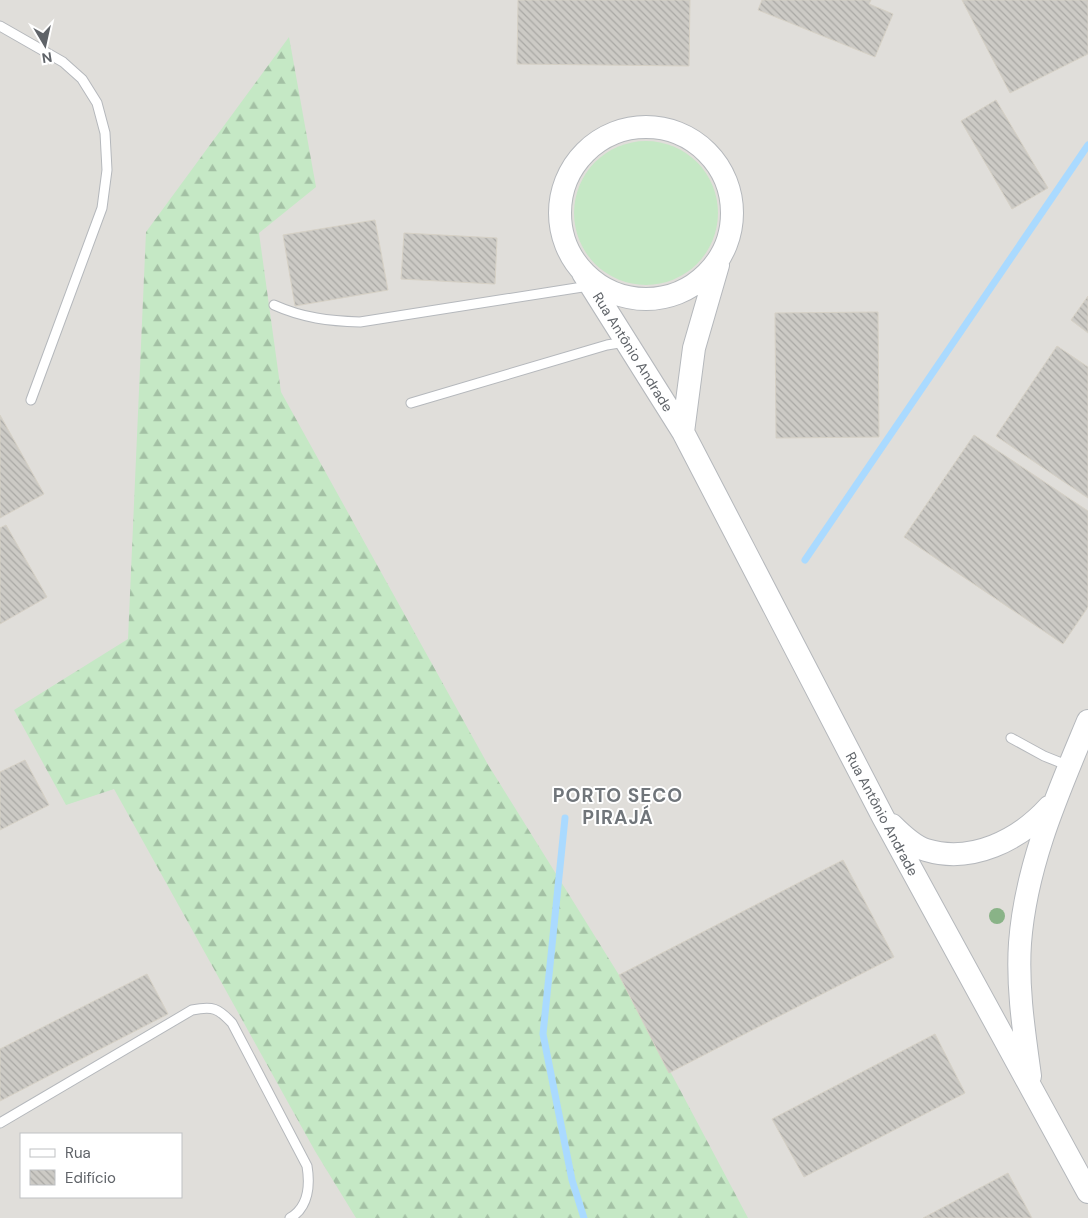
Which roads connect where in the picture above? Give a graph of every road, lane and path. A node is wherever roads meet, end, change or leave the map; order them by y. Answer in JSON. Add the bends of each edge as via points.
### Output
{"nodes":[{"id":1,"x":0,"y":26,"type":"edge"},
{"id":2,"x":720,"y":258,"type":"junction"},
{"id":3,"x":588,"y":279,"type":"junction"},
{"id":4,"x":274,"y":305,"type":"dead end"},
{"id":5,"x":628,"y":341,"type":"junction"},
{"id":6,"x":31,"y":400,"type":"dead end"},
{"id":7,"x":411,"y":403,"type":"dead end"},
{"id":8,"x":683,"y":432,"type":"junction"},
{"id":9,"x":1088,"y":721,"type":"edge"},
{"id":10,"x":1012,"y":738,"type":"dead end"},
{"id":11,"x":1069,"y":766,"type":"junction"},
{"id":12,"x":1053,"y":802,"type":"junction"},
{"id":13,"x":883,"y":817,"type":"junction"},
{"id":14,"x":1031,"y":1089,"type":"junction"},
{"id":15,"x":0,"y":1123,"type":"edge"},
{"id":16,"x":1088,"y":1192,"type":"edge"},
{"id":17,"x":290,"y":1218,"type":"edge"}],
"edges":[{"from":1,"to":6,"type":"lane","via":[[63,62],[82,79],[98,103],[105,133],[102,208]]},
{"from":2,"to":3,"type":"street","via":[[700,281],[678,293],[655,299],[631,298]]},
{"from":2,"to":3,"type":"street","via":[[730,231],[732,202],[723,174],[705,150],[681,134],[652,127],[622,130],[595,143],[575,164],[562,191],[559,220],[567,249]]},
{"from":2,"to":8,"type":"street","name":"Rua Antônio Andrade","via":[[694,348]]},
{"from":3,"to":4,"type":"lane","via":[[360,322],[323,320],[294,314]]},
{"from":3,"to":5,"type":"street","name":"Rua Antônio Andrade"},
{"from":5,"to":7,"type":"lane"},
{"from":5,"to":8,"type":"street","name":"Rua Antônio Andrade"},
{"from":8,"to":13,"type":"street","name":"Rua Antônio Andrade"},
{"from":9,"to":11,"type":"street"},
{"from":10,"to":11,"type":"lane"},
{"from":11,"to":12,"type":"street"},
{"from":12,"to":13,"type":"street","via":[[1017,836],[972,852],[925,850],[904,837]]},
{"from":12,"to":14,"type":"street","via":[[1026,896],[1020,943],[1020,986]]},
{"from":13,"to":14,"type":"street","name":"Rua Antônio Andrade"},
{"from":14,"to":16,"type":"street","name":"Rua Antônio Andrade"},
{"from":15,"to":17,"type":"lane","via":[[192,1010],[208,1007],[221,1011],[232,1023],[306,1166],[309,1182],[306,1199]]}]}
